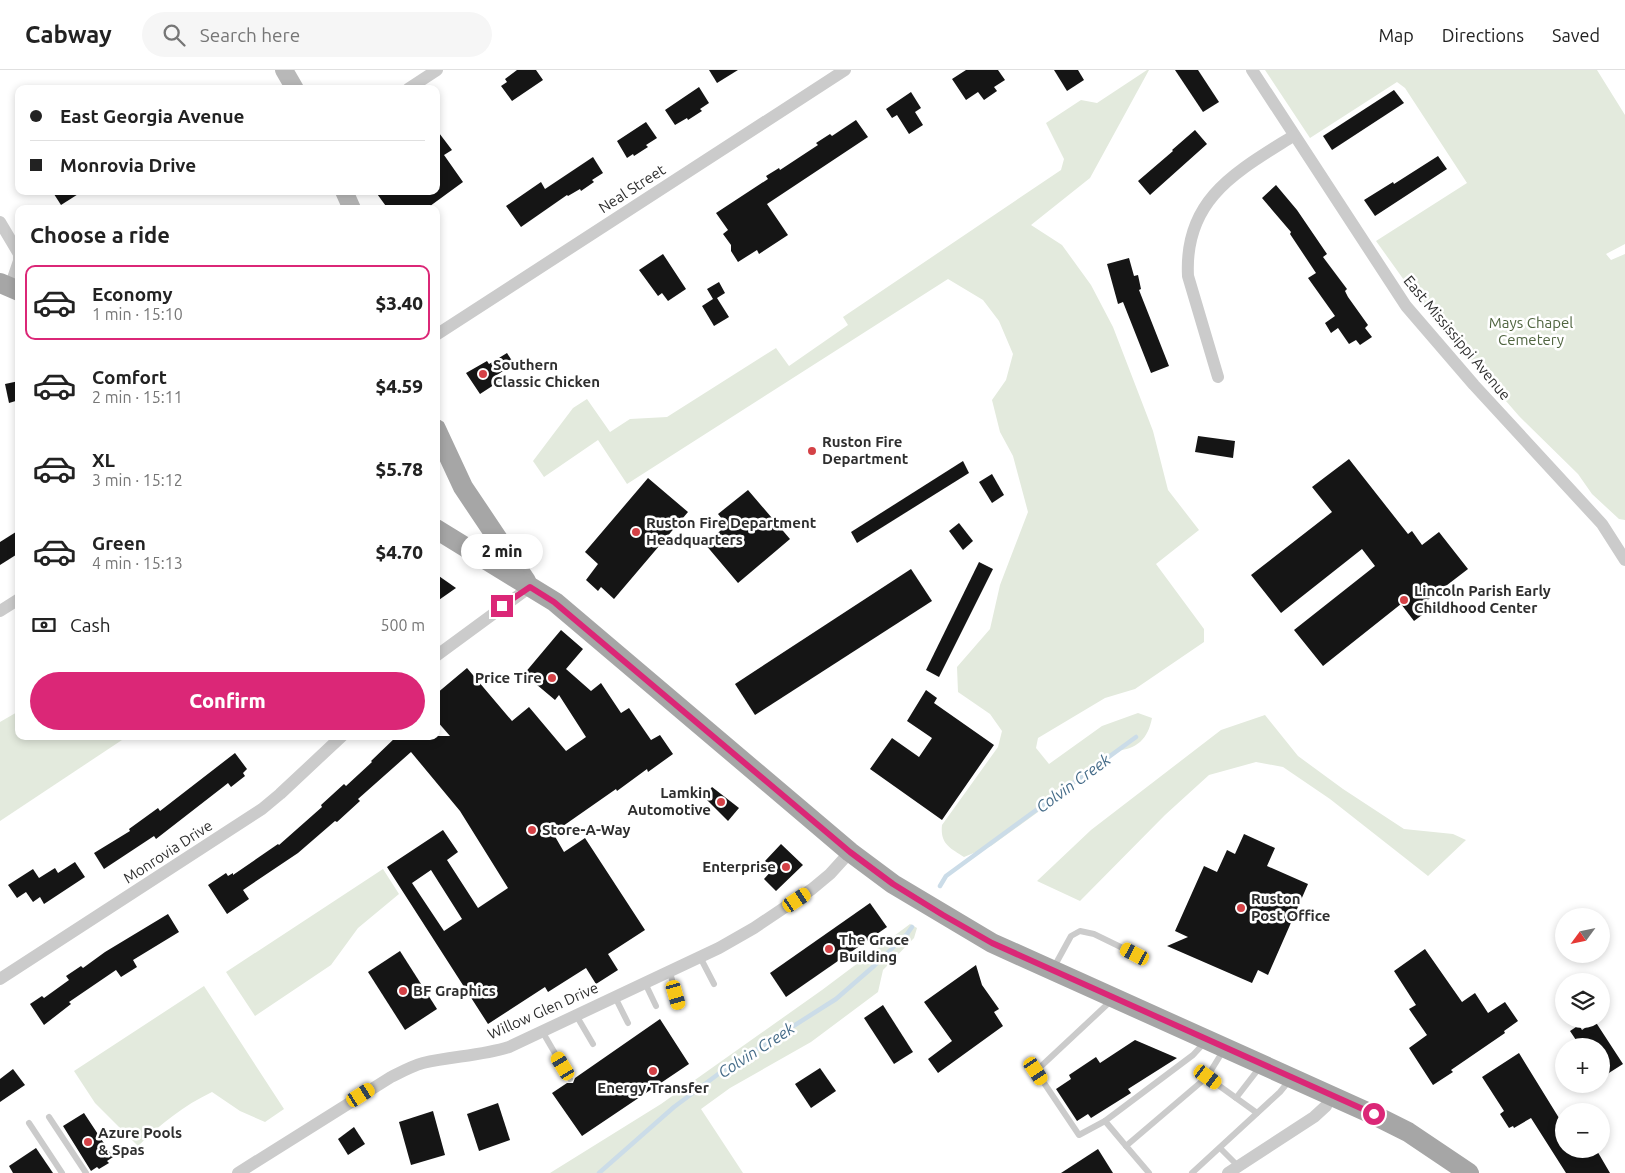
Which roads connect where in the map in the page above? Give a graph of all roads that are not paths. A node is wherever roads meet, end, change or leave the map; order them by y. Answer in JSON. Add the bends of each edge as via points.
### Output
{"nodes":[{"id":1,"x":284,"y":70,"type":"edge"},
{"id":2,"x":436,"y":70,"type":"edge"},
{"id":3,"x":845,"y":70,"type":"edge"},
{"id":4,"x":1252,"y":70,"type":"edge"},
{"id":5,"x":293,"y":85,"type":"edge"},
{"id":6,"x":414,"y":85,"type":"edge"},
{"id":7,"x":1293,"y":136,"type":"junction"},
{"id":8,"x":0,"y":222,"type":"edge"},
{"id":9,"x":15,"y":247,"type":"edge"},
{"id":10,"x":15,"y":273,"type":"edge"},
{"id":11,"x":10,"y":287,"type":"edge"},
{"id":12,"x":440,"y":332,"type":"edge"},
{"id":13,"x":1218,"y":377,"type":"dead end"},
{"id":14,"x":440,"y":438,"type":"edge"},
{"id":15,"x":440,"y":531,"type":"edge"},
{"id":16,"x":1625,"y":560,"type":"edge"},
{"id":17,"x":530,"y":587,"type":"junction"},
{"id":18,"x":15,"y":602,"type":"edge"},
{"id":19,"x":0,"y":611,"type":"edge"},
{"id":20,"x":440,"y":653,"type":"edge"},
{"id":21,"x":338,"y":740,"type":"edge"},
{"id":22,"x":850,"y":852,"type":"junction"},
{"id":23,"x":1135,"y":954,"type":"dead end"},
{"id":24,"x":700,"y":958,"type":"junction"},
{"id":25,"x":1052,"y":971,"type":"junction"},
{"id":26,"x":670,"y":972,"type":"junction"},
{"id":27,"x":0,"y":980,"type":"edge"},
{"id":28,"x":645,"y":983,"type":"junction"},
{"id":29,"x":714,"y":984,"type":"dead end"},
{"id":30,"x":615,"y":997,"type":"junction"},
{"id":31,"x":1114,"y":998,"type":"junction"},
{"id":32,"x":656,"y":1006,"type":"dead end"},
{"id":33,"x":679,"y":1007,"type":"dead end"},
{"id":34,"x":576,"y":1015,"type":"junction"},
{"id":35,"x":628,"y":1023,"type":"dead end"},
{"id":36,"x":542,"y":1031,"type":"junction"},
{"id":37,"x":593,"y":1044,"type":"dead end"},
{"id":38,"x":1216,"y":1044,"type":"junction"},
{"id":39,"x":1262,"y":1064,"type":"junction"},
{"id":40,"x":1208,"y":1077,"type":"junction"},
{"id":41,"x":570,"y":1078,"type":"dead end"},
{"id":42,"x":1292,"y":1078,"type":"junction"},
{"id":43,"x":1331,"y":1095,"type":"junction"},
{"id":44,"x":1236,"y":1098,"type":"junction"},
{"id":45,"x":1257,"y":1113,"type":"junction"},
{"id":46,"x":49,"y":1117,"type":"dead end"},
{"id":47,"x":1105,"y":1121,"type":"junction"},
{"id":48,"x":29,"y":1123,"type":"dead end"},
{"id":49,"x":1126,"y":1146,"type":"junction"},
{"id":50,"x":1220,"y":1148,"type":"junction"},
{"id":51,"x":1233,"y":1170,"type":"edge"},
{"id":52,"x":62,"y":1173,"type":"edge"},
{"id":53,"x":86,"y":1173,"type":"edge"},
{"id":54,"x":238,"y":1173,"type":"edge"},
{"id":55,"x":1149,"y":1173,"type":"edge"},
{"id":56,"x":1192,"y":1173,"type":"edge"},
{"id":57,"x":1469,"y":1173,"type":"edge"}],
"edges":[{"from":1,"to":5,"type":"main road"},
{"from":2,"to":6,"type":"street"},
{"from":3,"to":12,"type":"street","name":"Neal Street"},
{"from":4,"to":7,"type":"street","name":"East Mississippi Avenue"},
{"from":7,"to":13,"type":"street","via":[[1228,180],[1205,205],[1192,234],[1188,276]]},
{"from":7,"to":16,"type":"street","name":"East Mississippi Avenue","via":[[1406,306],[1602,524]]},
{"from":8,"to":9,"type":"street"},
{"from":10,"to":11,"type":"street"},
{"from":14,"to":17,"type":"main road","via":[[463,488]]},
{"from":15,"to":17,"type":"main road"},
{"from":17,"to":20,"type":"street"},
{"from":17,"to":22,"type":"main road","via":[[554,602]]},
{"from":18,"to":19,"type":"street"},
{"from":21,"to":27,"type":"street","name":"Monrovia Drive","via":[[262,809]]},
{"from":22,"to":24,"type":"street","name":"Willow Glen Drive","via":[[812,890]]},
{"from":22,"to":25,"type":"main road","via":[[943,915],[992,943]]},
{"from":23,"to":25,"type":"lane","via":[[1094,934],[1080,931],[1071,936]]},
{"from":24,"to":26,"type":"street","name":"Willow Glen Drive"},
{"from":24,"to":29,"type":"lane"},
{"from":25,"to":31,"type":"main road"},
{"from":26,"to":28,"type":"street","name":"Willow Glen Drive"},
{"from":26,"to":33,"type":"lane"},
{"from":28,"to":30,"type":"street","name":"Willow Glen Drive"},
{"from":28,"to":32,"type":"lane"},
{"from":30,"to":34,"type":"street","name":"Willow Glen Drive"},
{"from":30,"to":35,"type":"lane"},
{"from":31,"to":38,"type":"main road"},
{"from":31,"to":47,"type":"lane","via":[[1036,1071],[1079,1135]]},
{"from":34,"to":36,"type":"street","name":"Willow Glen Drive"},
{"from":34,"to":37,"type":"lane"},
{"from":36,"to":41,"type":"lane"},
{"from":36,"to":54,"type":"street","name":"Willow Glen Drive","via":[[493,1052],[429,1062],[404,1070]]},
{"from":38,"to":39,"type":"main road"},
{"from":38,"to":40,"type":"lane"},
{"from":38,"to":47,"type":"lane","via":[[1193,1055]]},
{"from":39,"to":42,"type":"main road"},
{"from":39,"to":44,"type":"lane"},
{"from":40,"to":44,"type":"lane"},
{"from":40,"to":49,"type":"lane"},
{"from":42,"to":43,"type":"main road"},
{"from":42,"to":45,"type":"lane"},
{"from":43,"to":51,"type":"street","via":[[1326,1106],[1314,1117]]},
{"from":43,"to":57,"type":"main road","via":[[1408,1132]]},
{"from":44,"to":45,"type":"lane"},
{"from":45,"to":50,"type":"lane"},
{"from":46,"to":53,"type":"lane"},
{"from":47,"to":49,"type":"lane"},
{"from":48,"to":52,"type":"lane"},
{"from":49,"to":55,"type":"lane"},
{"from":50,"to":51,"type":"lane"},
{"from":50,"to":56,"type":"lane"}]}
